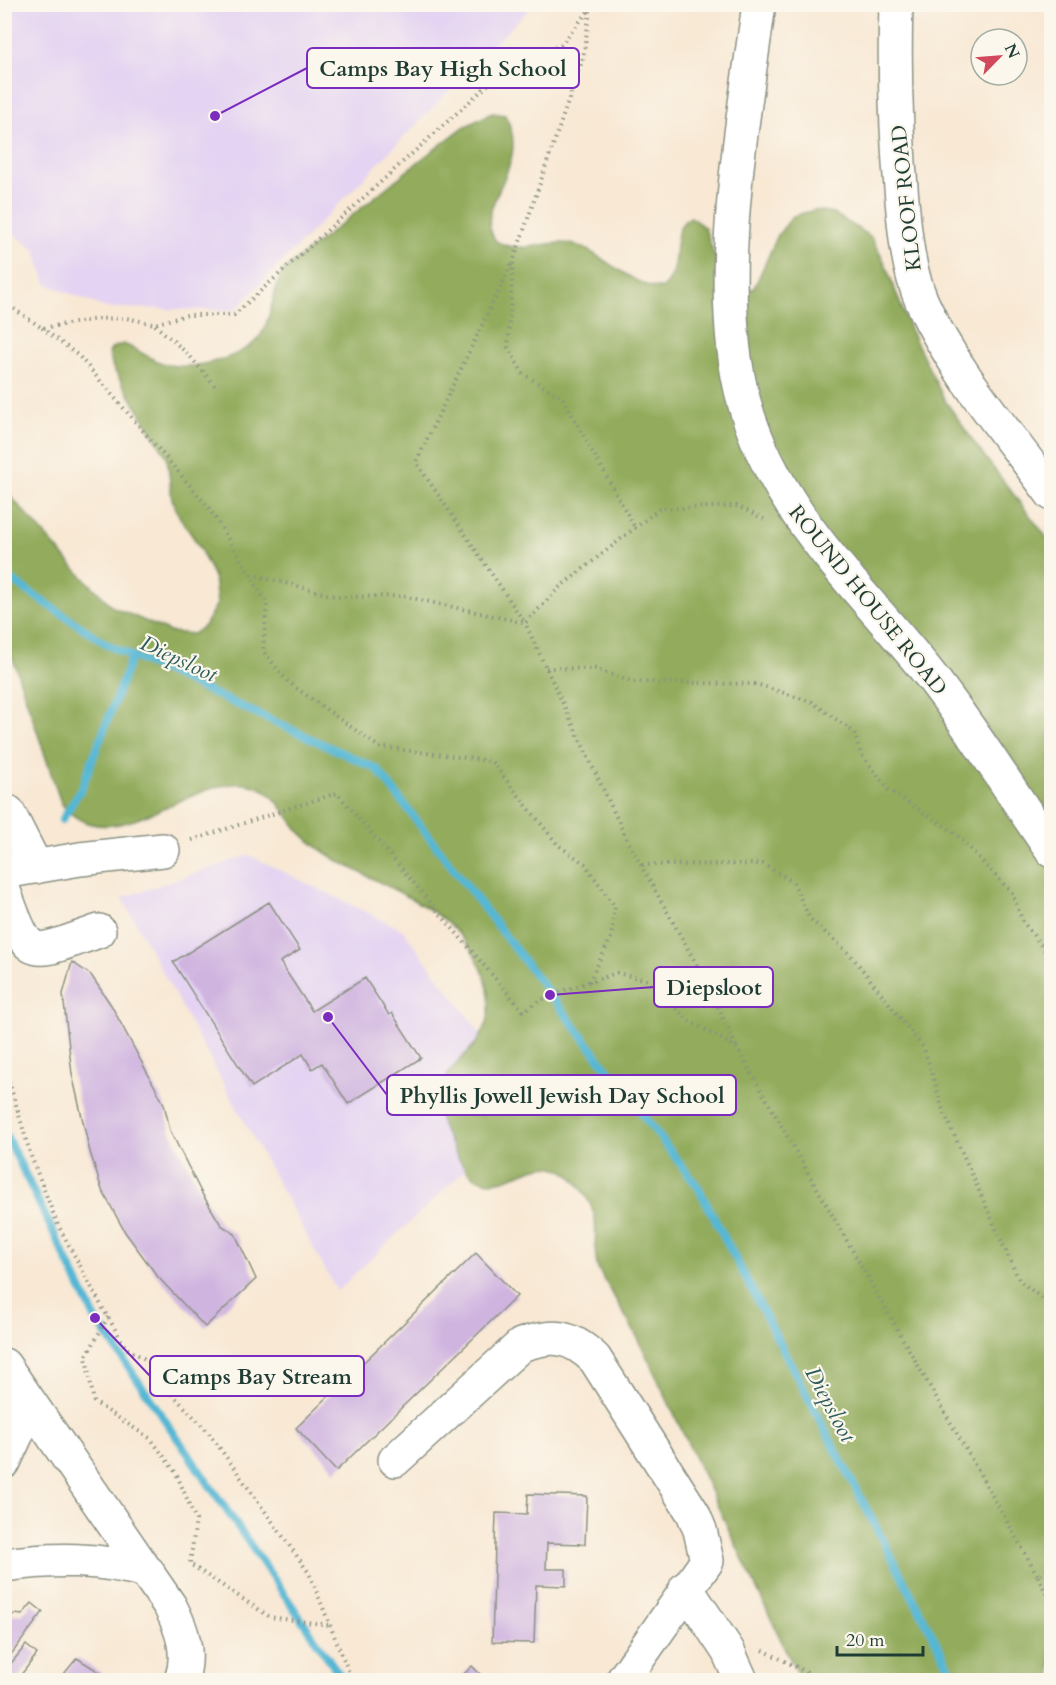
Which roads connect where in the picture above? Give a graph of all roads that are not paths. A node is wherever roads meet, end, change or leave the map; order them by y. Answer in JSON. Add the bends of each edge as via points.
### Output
{"nodes":[{"id":1,"x":759,"y":4,"type":"edge"},
{"id":2,"x":896,"y":4,"type":"edge"},
{"id":3,"x":1052,"y":494,"type":"edge"},
{"id":4,"x":8,"y":813,"type":"dead end"},
{"id":5,"x":163,"y":850,"type":"road end"},
{"id":6,"x":1052,"y":851,"type":"edge"},
{"id":7,"x":20,"y":869,"type":"edge"},
{"id":8,"x":4,"y":891,"type":"edge"},
{"id":9,"x":99,"y":932,"type":"dead end"},
{"id":10,"x":4,"y":1365,"type":"edge"},
{"id":11,"x":25,"y":1397,"type":"junction"},
{"id":12,"x":395,"y":1460,"type":"dead end"},
{"id":13,"x":4,"y":1462,"type":"edge"},
{"id":14,"x":4,"y":1565,"type":"edge"},
{"id":15,"x":148,"y":1572,"type":"junction"},
{"id":16,"x":686,"y":1588,"type":"junction"},
{"id":17,"x":181,"y":1680,"type":"edge"},
{"id":18,"x":624,"y":1680,"type":"edge"},
{"id":19,"x":741,"y":1680,"type":"edge"}],
"edges":[{"from":1,"to":6,"type":"street","name":"ROUND HOUSE ROAD","via":[[732,244],[734,355],[744,402],[769,470],[796,514],[969,726]]},
{"from":2,"to":3,"type":"street","name":"KLOOF ROAD","via":[[899,170],[916,286],[943,341]]},
{"from":4,"to":7,"type":"street"},
{"from":5,"to":7,"type":"street"},
{"from":8,"to":9,"type":"street","via":[[19,934],[29,946],[44,950]]},
{"from":10,"to":11,"type":"street"},
{"from":11,"to":13,"type":"street","via":[[19,1429]]},
{"from":11,"to":15,"type":"street"},
{"from":12,"to":16,"type":"street","via":[[521,1345],[541,1338],[562,1338],[581,1346],[595,1359],[693,1513],[707,1561]]},
{"from":14,"to":15,"type":"street","via":[[61,1559],[96,1561]]},
{"from":15,"to":17,"type":"street","via":[[179,1623],[186,1650]]},
{"from":16,"to":18,"type":"street"},
{"from":16,"to":19,"type":"street","via":[[728,1651]]}]}
